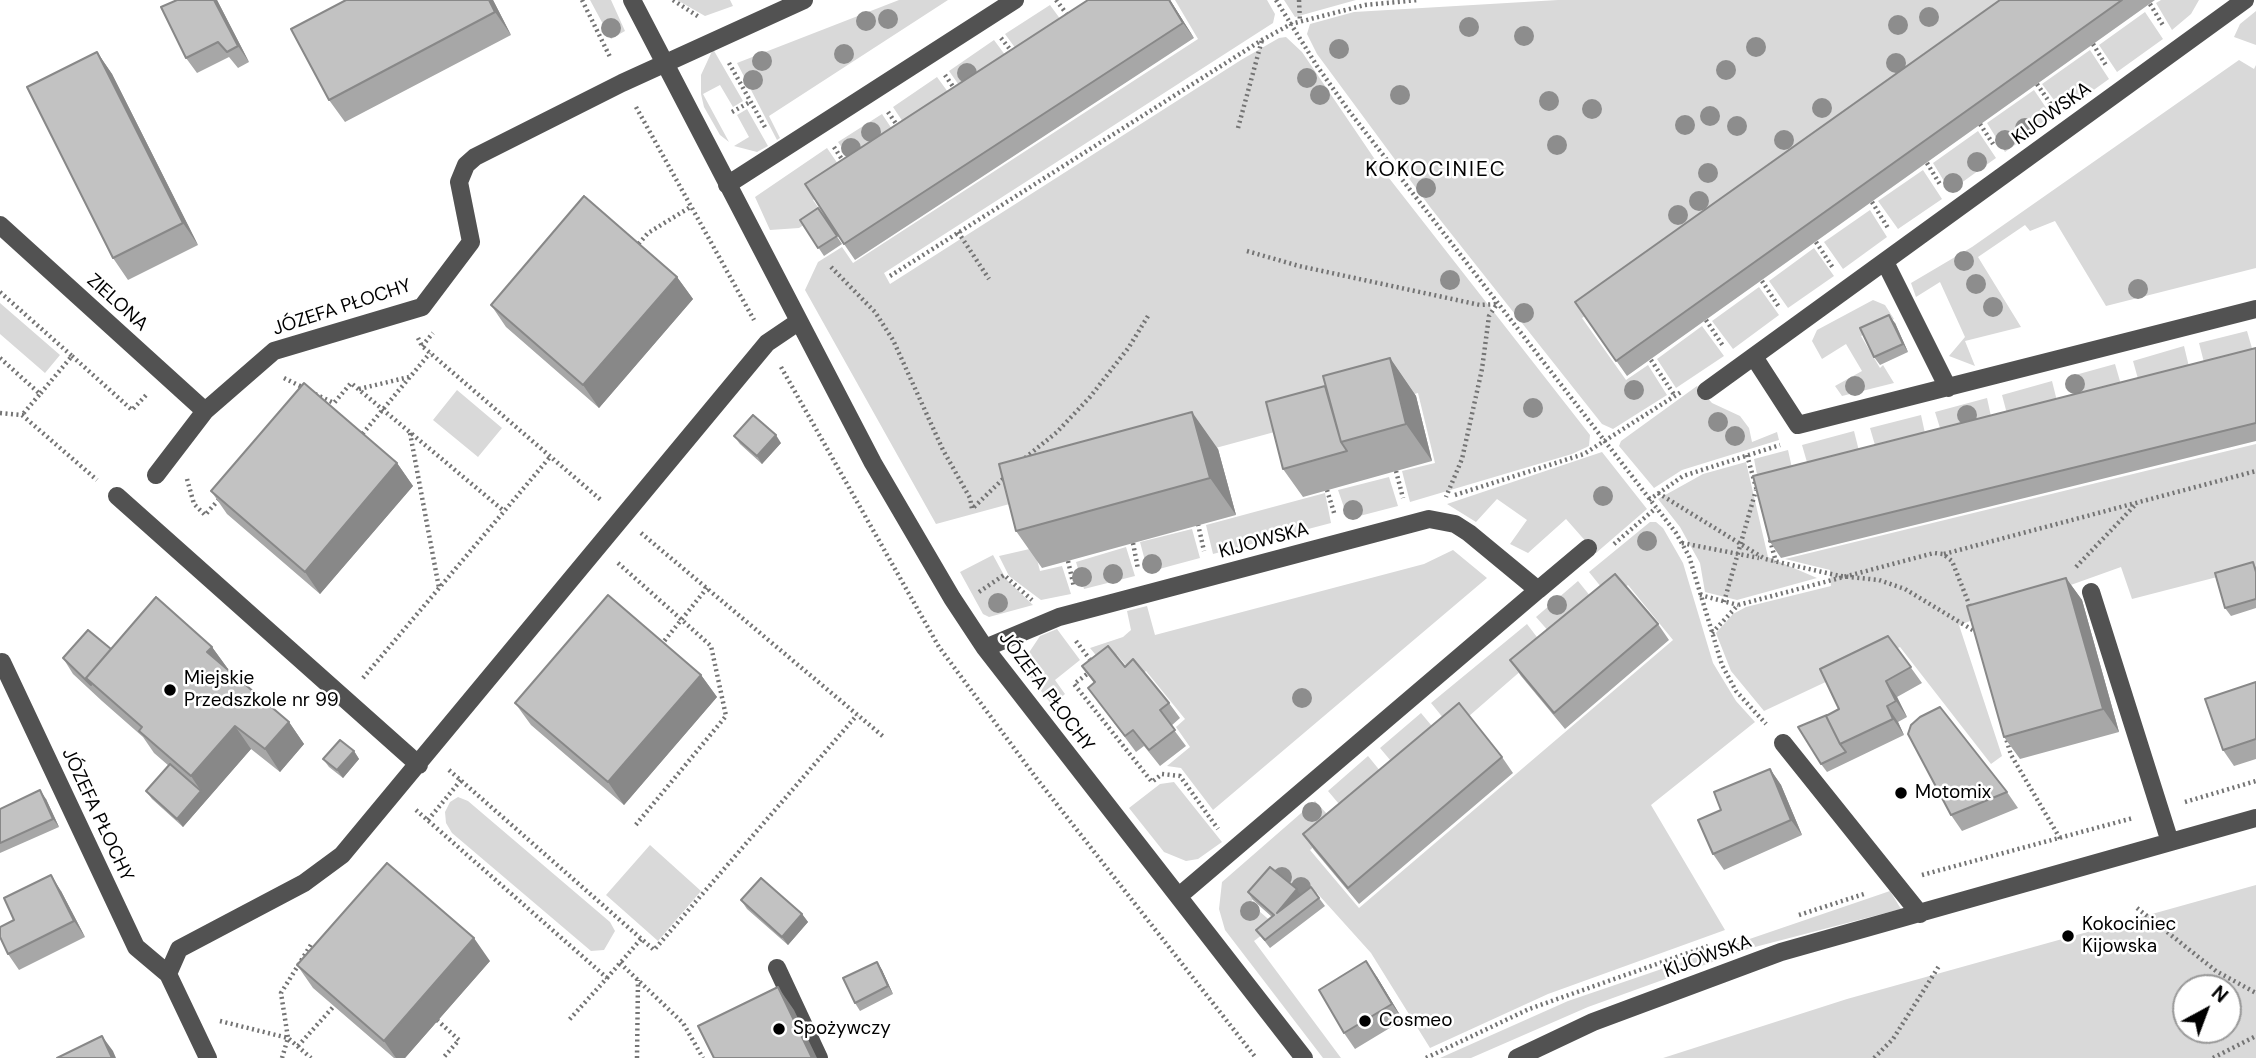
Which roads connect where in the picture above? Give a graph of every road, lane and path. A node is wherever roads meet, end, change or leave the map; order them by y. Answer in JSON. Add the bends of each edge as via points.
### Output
{"nodes":[{"id":1,"x":632,"y":0,"type":"edge"},
{"id":2,"x":804,"y":0,"type":"edge"},
{"id":3,"x":1015,"y":0,"type":"edge"},
{"id":4,"x":1056,"y":0,"type":"edge"},
{"id":5,"x":1276,"y":0,"type":"edge"},
{"id":6,"x":1298,"y":0,"type":"edge"},
{"id":7,"x":1418,"y":0,"type":"edge"},
{"id":8,"x":2245,"y":0,"type":"edge"},
{"id":9,"x":2150,"y":4,"type":"dead end"},
{"id":10,"x":1070,"y":19,"type":"edge"},
{"id":11,"x":1300,"y":22,"type":"junction"},
{"id":12,"x":1291,"y":24,"type":"junction"},
{"id":13,"x":997,"y":33,"type":"dead end"},
{"id":14,"x":716,"y":38,"type":"junction"},
{"id":15,"x":2172,"y":38,"type":"dead end"},
{"id":16,"x":1262,"y":40,"type":"junction"},
{"id":17,"x":2093,"y":44,"type":"dead end"},
{"id":18,"x":1014,"y":54,"type":"edge"},
{"id":19,"x":664,"y":64,"type":"junction"},
{"id":20,"x":2108,"y":68,"type":"dead end"},
{"id":21,"x":940,"y":69,"type":"dead end"},
{"id":22,"x":2037,"y":84,"type":"dead end"},
{"id":23,"x":750,"y":102,"type":"junction"},
{"id":24,"x":965,"y":103,"type":"edge"},
{"id":25,"x":885,"y":106,"type":"dead end"},
{"id":26,"x":2054,"y":110,"type":"dead end"},
{"id":27,"x":732,"y":112,"type":"dead end"},
{"id":28,"x":1980,"y":124,"type":"dead end"},
{"id":29,"x":1238,"y":128,"type":"dead end"},
{"id":30,"x":900,"y":129,"type":"edge"},
{"id":31,"x":830,"y":141,"type":"dead end"},
{"id":32,"x":1998,"y":151,"type":"dead end"},
{"id":33,"x":778,"y":152,"type":"junction"},
{"id":34,"x":1927,"y":163,"type":"dead end"},
{"id":35,"x":853,"y":176,"type":"edge"},
{"id":36,"x":727,"y":185,"type":"junction"},
{"id":37,"x":1944,"y":190,"type":"dead end"},
{"id":38,"x":1872,"y":202,"type":"dead end"},
{"id":39,"x":692,"y":206,"type":"dead end"},
{"id":40,"x":0,"y":225,"type":"edge"},
{"id":41,"x":958,"y":232,"type":"junction"},
{"id":42,"x":1895,"y":238,"type":"dead end"},
{"id":43,"x":1816,"y":242,"type":"dead end"},
{"id":44,"x":635,"y":249,"type":"edge"},
{"id":45,"x":1247,"y":251,"type":"dead end"},
{"id":46,"x":1885,"y":262,"type":"junction"},
{"id":47,"x":831,"y":267,"type":"dead end"},
{"id":48,"x":890,"y":276,"type":"dead end"},
{"id":49,"x":1840,"y":278,"type":"dead end"},
{"id":50,"x":989,"y":279,"type":"dead end"},
{"id":51,"x":1762,"y":281,"type":"dead end"},
{"id":52,"x":0,"y":292,"type":"edge"},
{"id":53,"x":1497,"y":304,"type":"junction"},
{"id":54,"x":2256,"y":309,"type":"edge"},
{"id":55,"x":1148,"y":316,"type":"dead end"},
{"id":56,"x":1785,"y":317,"type":"dead end"},
{"id":57,"x":1706,"y":320,"type":"dead end"},
{"id":58,"x":798,"y":322,"type":"junction"},
{"id":59,"x":1724,"y":348,"type":"dead end"},
{"id":60,"x":430,"y":353,"type":"dead end"},
{"id":61,"x":72,"y":356,"type":"junction"},
{"id":62,"x":1754,"y":357,"type":"junction"},
{"id":63,"x":0,"y":358,"type":"edge"},
{"id":64,"x":1651,"y":360,"type":"dead end"},
{"id":65,"x":274,"y":374,"type":"dead end"},
{"id":66,"x":410,"y":377,"type":"junction"},
{"id":67,"x":1948,"y":388,"type":"junction"},
{"id":68,"x":151,"y":389,"type":"dead end"},
{"id":69,"x":358,"y":389,"type":"junction"},
{"id":70,"x":1686,"y":389,"type":"dead end"},
{"id":71,"x":1706,"y":391,"type":"dead end"},
{"id":72,"x":40,"y":394,"type":"junction"},
{"id":73,"x":1675,"y":396,"type":"junction"},
{"id":74,"x":323,"y":398,"type":"junction"},
{"id":75,"x":315,"y":405,"type":"edge"},
{"id":76,"x":382,"y":409,"type":"junction"},
{"id":77,"x":205,"y":411,"type":"junction"},
{"id":78,"x":0,"y":413,"type":"edge"},
{"id":79,"x":22,"y":415,"type":"junction"},
{"id":80,"x":410,"y":432,"type":"junction"},
{"id":81,"x":358,"y":439,"type":"edge"},
{"id":82,"x":1605,"y":443,"type":"junction"},
{"id":83,"x":1747,"y":455,"type":"dead end"},
{"id":84,"x":550,"y":457,"type":"dead end"},
{"id":85,"x":1021,"y":461,"type":"edge"},
{"id":86,"x":184,"y":466,"type":"dead end"},
{"id":87,"x":1012,"y":469,"type":"edge"},
{"id":88,"x":1396,"y":471,"type":"dead end"},
{"id":89,"x":2256,"y":471,"type":"edge"},
{"id":90,"x":156,"y":475,"type":"dead end"},
{"id":91,"x":1327,"y":490,"type":"edge"},
{"id":92,"x":1756,"y":490,"type":"junction"},
{"id":93,"x":232,"y":491,"type":"edge"},
{"id":94,"x":1658,"y":493,"type":"dead end"},
{"id":95,"x":117,"y":496,"type":"joint"},
{"id":96,"x":2139,"y":500,"type":"junction"},
{"id":97,"x":1760,"y":502,"type":"edge"},
{"id":98,"x":1406,"y":509,"type":"dead end"},
{"id":99,"x":504,"y":511,"type":"junction"},
{"id":100,"x":1198,"y":524,"type":"edge"},
{"id":101,"x":1338,"y":527,"type":"dead end"},
{"id":102,"x":1769,"y":538,"type":"edge"},
{"id":103,"x":1133,"y":542,"type":"edge"},
{"id":104,"x":1681,"y":543,"type":"junction"},
{"id":105,"x":1741,"y":544,"type":"junction"},
{"id":106,"x":599,"y":546,"type":"junction"},
{"id":107,"x":1588,"y":548,"type":"dead end"},
{"id":108,"x":1738,"y":554,"type":"junction"},
{"id":109,"x":1944,"y":554,"type":"junction"},
{"id":110,"x":1765,"y":559,"type":"junction"},
{"id":111,"x":1068,"y":561,"type":"dead end"},
{"id":112,"x":1207,"y":562,"type":"dead end"},
{"id":113,"x":1776,"y":562,"type":"junction"},
{"id":114,"x":1840,"y":576,"type":"junction"},
{"id":115,"x":2071,"y":576,"type":"dead end"},
{"id":116,"x":1140,"y":580,"type":"dead end"},
{"id":117,"x":439,"y":588,"type":"junction"},
{"id":118,"x":707,"y":588,"type":"dead end"},
{"id":119,"x":1538,"y":590,"type":"junction"},
{"id":120,"x":2091,"y":592,"type":"dead end"},
{"id":121,"x":1699,"y":594,"type":"junction"},
{"id":122,"x":1077,"y":597,"type":"dead end"},
{"id":123,"x":1724,"y":602,"type":"junction"},
{"id":124,"x":1738,"y":605,"type":"junction"},
{"id":125,"x":1039,"y":607,"type":"dead end"},
{"id":126,"x":959,"y":608,"type":"junction"},
{"id":127,"x":1972,"y":611,"type":"edge"},
{"id":128,"x":1059,"y":617,"type":"junction"},
{"id":129,"x":682,"y":619,"type":"junction"},
{"id":130,"x":1974,"y":622,"type":"edge"},
{"id":131,"x":1977,"y":632,"type":"junction"},
{"id":132,"x":1711,"y":634,"type":"junction"},
{"id":133,"x":1980,"y":644,"type":"edge"},
{"id":134,"x":659,"y":647,"type":"edge"},
{"id":135,"x":985,"y":648,"type":"junction"},
{"id":136,"x":2,"y":662,"type":"dead end"},
{"id":137,"x":344,"y":700,"type":"junction"},
{"id":138,"x":857,"y":715,"type":"dead end"},
{"id":139,"x":2004,"y":730,"type":"edge"},
{"id":140,"x":1783,"y":743,"type":"joint"},
{"id":141,"x":419,"y":765,"type":"junction"},
{"id":142,"x":443,"y":765,"type":"dead end"},
{"id":143,"x":461,"y":780,"type":"junction"},
{"id":144,"x":410,"y":805,"type":"dead end"},
{"id":145,"x":2256,"y":818,"type":"edge"},
{"id":146,"x":427,"y":820,"type":"junction"},
{"id":147,"x":634,"y":827,"type":"dead end"},
{"id":148,"x":2061,"y":839,"type":"dead end"},
{"id":149,"x":2170,"y":842,"type":"junction"},
{"id":150,"x":1234,"y":850,"type":"junction"},
{"id":151,"x":1179,"y":896,"type":"junction"},
{"id":152,"x":2137,"y":908,"type":"dead end"},
{"id":153,"x":1920,"y":914,"type":"junction"},
{"id":154,"x":642,"y":939,"type":"junction"},
{"id":155,"x":312,"y":943,"type":"edge"},
{"id":156,"x":620,"y":963,"type":"junction"},
{"id":157,"x":1939,"y":966,"type":"dead end"},
{"id":158,"x":777,"y":968,"type":"dead end"},
{"id":159,"x":168,"y":974,"type":"junction"},
{"id":160,"x":607,"y":978,"type":"junction"},
{"id":161,"x":638,"y":980,"type":"junction"},
{"id":162,"x":2256,"y":993,"type":"edge"},
{"id":163,"x":334,"y":1006,"type":"edge"},
{"id":164,"x":219,"y":1020,"type":"dead end"},
{"id":165,"x":438,"y":1020,"type":"dead end"},
{"id":166,"x":569,"y":1020,"type":"dead end"},
{"id":167,"x":2256,"y":1036,"type":"edge"},
{"id":168,"x":288,"y":1038,"type":"junction"},
{"id":169,"x":298,"y":1046,"type":"junction"},
{"id":170,"x":208,"y":1058,"type":"edge"},
{"id":171,"x":282,"y":1058,"type":"edge"},
{"id":172,"x":311,"y":1058,"type":"edge"},
{"id":173,"x":443,"y":1058,"type":"edge"},
{"id":174,"x":637,"y":1058,"type":"edge"},
{"id":175,"x":703,"y":1058,"type":"edge"},
{"id":176,"x":819,"y":1058,"type":"edge"},
{"id":177,"x":1304,"y":1058,"type":"edge"},
{"id":178,"x":1517,"y":1058,"type":"edge"},
{"id":179,"x":1874,"y":1058,"type":"edge"},
{"id":180,"x":2213,"y":1058,"type":"edge"}],
"edges":[{"from":1,"to":19,"type":"street","name":"JÓZEFA PŁOCHY"},
{"from":2,"to":14,"type":"street"},
{"from":3,"to":33,"type":"street"},
{"from":4,"to":10,"type":"path"},
{"from":5,"to":12,"type":"path"},
{"from":6,"to":11,"type":"path"},
{"from":7,"to":11,"type":"path","via":[[1365,5]]},
{"from":8,"to":46,"type":"street","name":"KIJOWSKA"},
{"from":9,"to":15,"type":"path"},
{"from":11,"to":12,"type":"path"},
{"from":12,"to":16,"type":"path"},
{"from":12,"to":53,"type":"path","via":[[1349,111]]},
{"from":13,"to":18,"type":"path"},
{"from":14,"to":19,"type":"street"},
{"from":14,"to":23,"type":"path"},
{"from":16,"to":29,"type":"path"},
{"from":16,"to":41,"type":"path"},
{"from":17,"to":20,"type":"path"},
{"from":19,"to":36,"type":"street","name":"JÓZEFA PŁOCHY"},
{"from":19,"to":77,"type":"street","name":"JÓZEFA PŁOCHY","via":[[466,165],[459,182],[471,242],[422,307],[274,351]]},
{"from":21,"to":24,"type":"path"},
{"from":22,"to":26,"type":"path"},
{"from":23,"to":27,"type":"path"},
{"from":23,"to":33,"type":"path"},
{"from":25,"to":30,"type":"path"},
{"from":28,"to":32,"type":"path"},
{"from":31,"to":35,"type":"path"},
{"from":33,"to":36,"type":"street"},
{"from":34,"to":37,"type":"path"},
{"from":36,"to":58,"type":"street","name":"JÓZEFA PŁOCHY"},
{"from":38,"to":42,"type":"path"},
{"from":39,"to":44,"type":"path","via":[[648,233]]},
{"from":40,"to":77,"type":"street","name":"ZIELONA"},
{"from":41,"to":48,"type":"path"},
{"from":41,"to":50,"type":"path"},
{"from":43,"to":49,"type":"path"},
{"from":45,"to":53,"type":"path","via":[[1480,305]]},
{"from":46,"to":62,"type":"street","name":"KIJOWSKA"},
{"from":46,"to":67,"type":"street"},
{"from":47,"to":87,"type":"path","via":[[875,312],[893,340],[972,509]]},
{"from":51,"to":56,"type":"path"},
{"from":52,"to":61,"type":"path"},
{"from":53,"to":82,"type":"path"},
{"from":53,"to":82,"type":"path","via":[[1489,316],[1462,458],[1445,499]]},
{"from":54,"to":67,"type":"street"},
{"from":55,"to":85,"type":"path","via":[[1090,397]]},
{"from":57,"to":59,"type":"path"},
{"from":58,"to":106,"type":"street","via":[[767,344]]},
{"from":58,"to":126,"type":"street","name":"JÓZEFA PŁOCHY","via":[[873,463]]},
{"from":60,"to":66,"type":"path"},
{"from":61,"to":68,"type":"path","via":[[132,410]]},
{"from":61,"to":72,"type":"path"},
{"from":62,"to":67,"type":"street","via":[[1798,425]]},
{"from":62,"to":71,"type":"street","name":"KIJOWSKA"},
{"from":63,"to":72,"type":"path"},
{"from":64,"to":73,"type":"path"},
{"from":65,"to":74,"type":"path"},
{"from":66,"to":69,"type":"path"},
{"from":66,"to":76,"type":"path"},
{"from":69,"to":74,"type":"path","via":[[351,383],[334,403]]},
{"from":69,"to":76,"type":"path"},
{"from":70,"to":73,"type":"path"},
{"from":72,"to":79,"type":"path"},
{"from":73,"to":82,"type":"path"},
{"from":74,"to":75,"type":"path"},
{"from":76,"to":80,"type":"path"},
{"from":76,"to":81,"type":"path"},
{"from":77,"to":90,"type":"street","name":"JÓZEFA PŁOCHY"},
{"from":78,"to":79,"type":"path"},
{"from":79,"to":95,"type":"path"},
{"from":80,"to":99,"type":"path"},
{"from":80,"to":117,"type":"path"},
{"from":82,"to":104,"type":"path"},
{"from":83,"to":92,"type":"path"},
{"from":84,"to":99,"type":"path"},
{"from":86,"to":93,"type":"path","via":[[194,504],[205,515]]},
{"from":88,"to":98,"type":"path"},
{"from":89,"to":96,"type":"path"},
{"from":91,"to":101,"type":"path"},
{"from":92,"to":97,"type":"path"},
{"from":92,"to":105,"type":"path"},
{"from":94,"to":105,"type":"path"},
{"from":95,"to":137,"type":"street"},
{"from":96,"to":109,"type":"path"},
{"from":96,"to":115,"type":"path"},
{"from":99,"to":117,"type":"path"},
{"from":100,"to":112,"type":"path"},
{"from":102,"to":113,"type":"path"},
{"from":103,"to":116,"type":"path"},
{"from":104,"to":108,"type":"path"},
{"from":104,"to":121,"type":"path"},
{"from":105,"to":108,"type":"path"},
{"from":105,"to":110,"type":"path"},
{"from":106,"to":129,"type":"path"},
{"from":106,"to":141,"type":"street"},
{"from":107,"to":119,"type":"street"},
{"from":108,"to":110,"type":"path"},
{"from":108,"to":123,"type":"path"},
{"from":109,"to":114,"type":"path"},
{"from":109,"to":127,"type":"path","via":[[1952,561]]},
{"from":110,"to":113,"type":"path"},
{"from":111,"to":122,"type":"path"},
{"from":113,"to":114,"type":"path"},
{"from":114,"to":124,"type":"path"},
{"from":114,"to":131,"type":"path","via":[[1878,580],[1905,589]]},
{"from":117,"to":137,"type":"path"},
{"from":118,"to":129,"type":"path"},
{"from":119,"to":128,"type":"street","name":"KIJOWSKA","via":[[1469,533],[1455,524],[1429,519]]},
{"from":119,"to":150,"type":"street"},
{"from":120,"to":149,"type":"street"},
{"from":121,"to":123,"type":"path"},
{"from":121,"to":132,"type":"path"},
{"from":123,"to":124,"type":"path"},
{"from":124,"to":132,"type":"path"},
{"from":125,"to":126,"type":"path","via":[[1004,575]]},
{"from":126,"to":135,"type":"street","name":"JÓZEFA PŁOCHY"},
{"from":128,"to":135,"type":"street","name":"KIJOWSKA"},
{"from":128,"to":150,"type":"path","via":[[1096,667],[1074,684],[1152,782],[1162,774],[1180,776]]},
{"from":129,"to":134,"type":"path"},
{"from":129,"to":147,"type":"path","via":[[711,646],[726,716]]},
{"from":130,"to":131,"type":"path"},
{"from":131,"to":133,"type":"path"},
{"from":132,"to":140,"type":"path","via":[[1736,691]]},
{"from":135,"to":151,"type":"street","name":"JÓZEFA PŁOCHY"},
{"from":136,"to":159,"type":"street","name":"JÓZEFA PŁOCHY","via":[[136,947]]},
{"from":137,"to":141,"type":"street"},
{"from":138,"to":154,"type":"path","via":[[654,950]]},
{"from":139,"to":148,"type":"path","via":[[2011,755]]},
{"from":140,"to":153,"type":"street"},
{"from":141,"to":159,"type":"street","via":[[342,855],[304,883],[179,949]]},
{"from":142,"to":143,"type":"path"},
{"from":143,"to":146,"type":"path"},
{"from":143,"to":154,"type":"path"},
{"from":144,"to":146,"type":"path"},
{"from":145,"to":149,"type":"street","name":"KIJOWSKA"},
{"from":146,"to":160,"type":"path"},
{"from":149,"to":153,"type":"street","name":"KIJOWSKA"},
{"from":150,"to":151,"type":"street"},
{"from":151,"to":177,"type":"street","name":"JÓZEFA PŁOCHY"},
{"from":152,"to":162,"type":"path","via":[[2216,971]]},
{"from":153,"to":178,"type":"street","name":"KIJOWSKA","via":[[1781,953],[1593,1022]]},
{"from":154,"to":156,"type":"path"},
{"from":155,"to":168,"type":"path","via":[[281,993]]},
{"from":156,"to":160,"type":"path"},
{"from":156,"to":161,"type":"path"},
{"from":157,"to":179,"type":"path","via":[[1893,1038]]},
{"from":158,"to":176,"type":"street"},
{"from":159,"to":170,"type":"street","name":"JÓZEFA PŁOCHY"},
{"from":160,"to":166,"type":"path"},
{"from":161,"to":174,"type":"path"},
{"from":161,"to":175,"type":"path","via":[[683,1023]]},
{"from":163,"to":169,"type":"path"},
{"from":164,"to":168,"type":"path"},
{"from":165,"to":173,"type":"path","via":[[459,1040]]},
{"from":167,"to":180,"type":"path"},
{"from":168,"to":169,"type":"path"},
{"from":168,"to":171,"type":"path"},
{"from":169,"to":172,"type":"path"}]}
